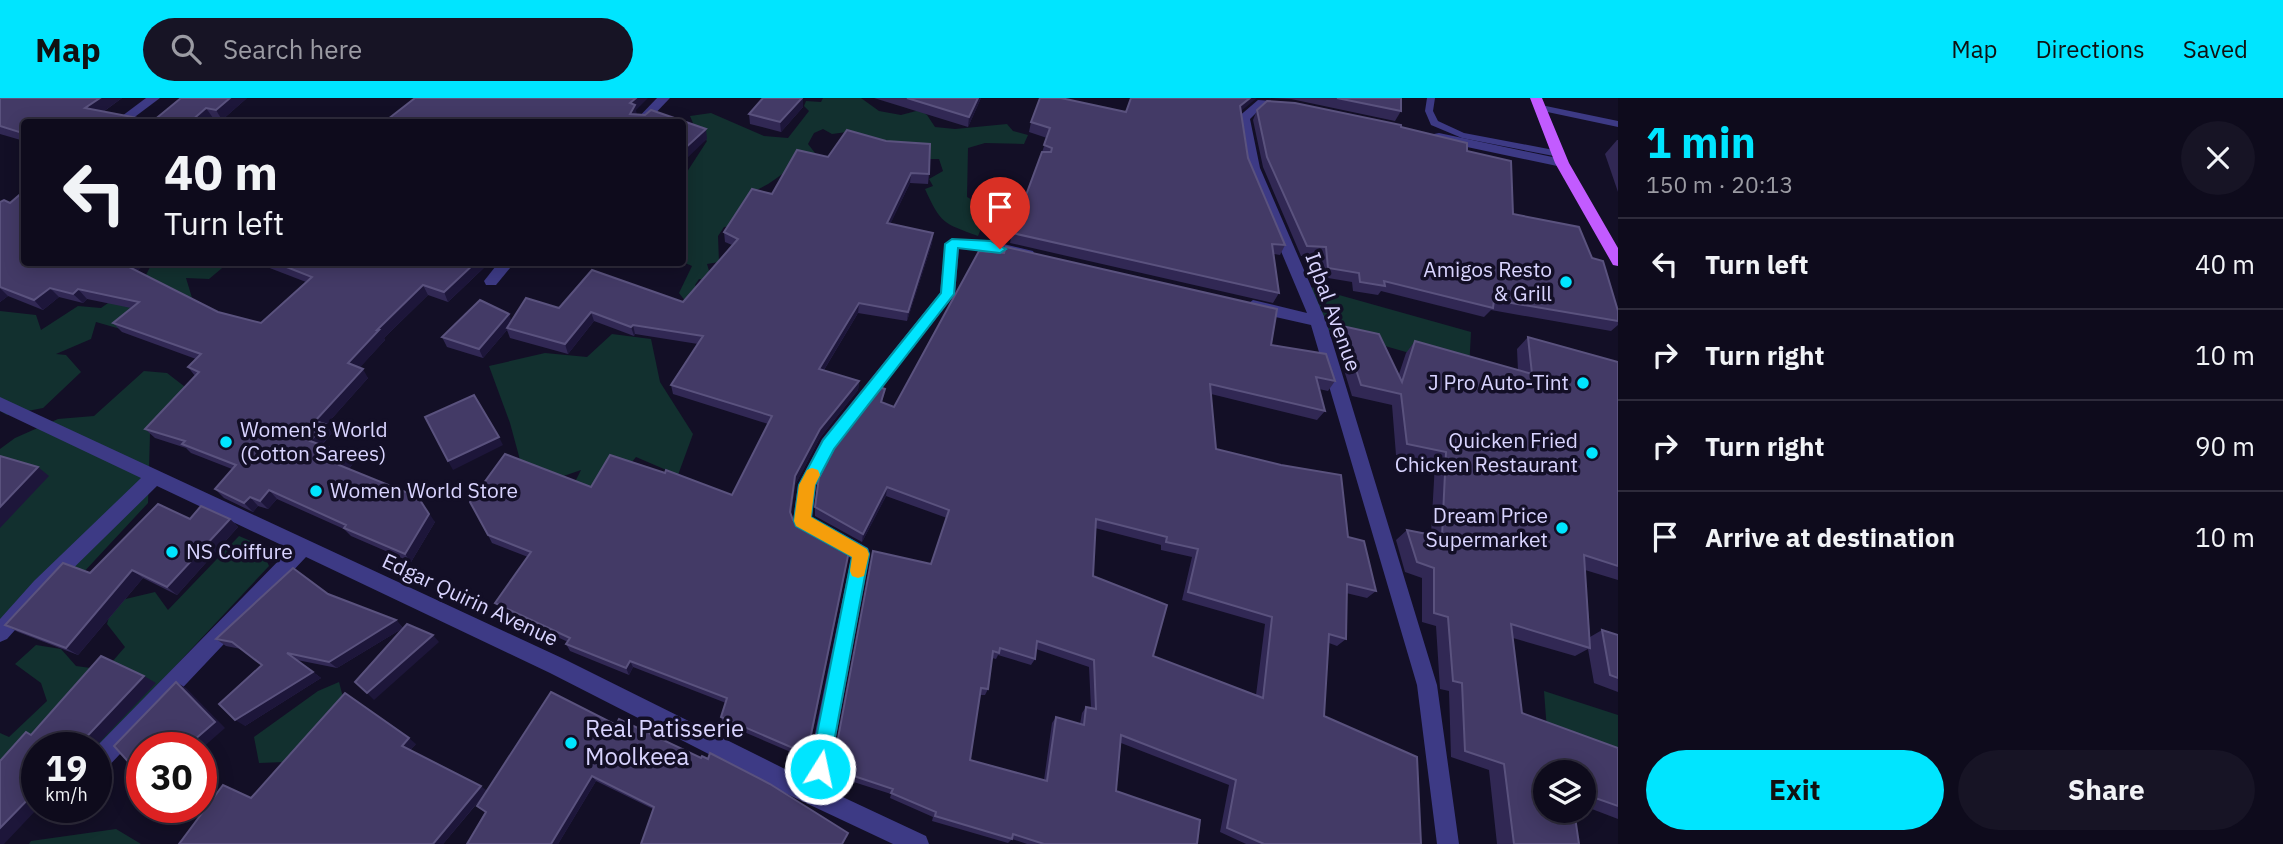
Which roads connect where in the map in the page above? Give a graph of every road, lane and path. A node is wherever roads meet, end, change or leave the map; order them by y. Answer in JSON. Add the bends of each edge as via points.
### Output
{"nodes":[{"id":1,"x":154,"y":98,"type":"edge"},
{"id":2,"x":664,"y":98,"type":"edge"},
{"id":3,"x":1431,"y":98,"type":"edge"},
{"id":4,"x":1537,"y":101,"type":"edge"},
{"id":5,"x":1304,"y":109,"type":"edge"},
{"id":6,"x":124,"y":119,"type":"edge"},
{"id":7,"x":643,"y":119,"type":"edge"},
{"id":8,"x":1618,"y":124,"type":"edge"},
{"id":9,"x":1426,"y":135,"type":"edge"},
{"id":10,"x":1561,"y":159,"type":"junction"},
{"id":11,"x":1039,"y":258,"type":"edge"},
{"id":12,"x":1618,"y":261,"type":"edge"},
{"id":13,"x":504,"y":266,"type":"edge"},
{"id":14,"x":491,"y":281,"type":"dead end"},
{"id":15,"x":1238,"y":303,"type":"edge"},
{"id":16,"x":1318,"y":321,"type":"junction"},
{"id":17,"x":0,"y":404,"type":"edge"},
{"id":18,"x":155,"y":476,"type":"junction"},
{"id":19,"x":304,"y":547,"type":"junction"},
{"id":20,"x":0,"y":633,"type":"edge"},
{"id":21,"x":112,"y":746,"type":"edge"},
{"id":22,"x":799,"y":788,"type":"junction"},
{"id":23,"x":918,"y":844,"type":"edge"},
{"id":24,"x":1448,"y":844,"type":"edge"}],
"edges":[{"from":1,"to":6,"type":"street"},
{"from":2,"to":7,"type":"street"},
{"from":3,"to":10,"type":"lane","via":[[1429,111],[1434,122],[1462,135]]},
{"from":4,"to":8,"type":"lane"},
{"from":4,"to":10,"type":"main road"},
{"from":5,"to":16,"type":"street","name":"Iqbal Avenue","via":[[1258,104],[1243,118],[1253,168]]},
{"from":9,"to":10,"type":"street"},
{"from":10,"to":12,"type":"main road"},
{"from":11,"to":22,"type":"street","via":[[991,246],[952,244],[947,294],[828,444],[807,485],[802,521],[861,554],[820,769]]},
{"from":13,"to":14,"type":"street"},
{"from":15,"to":16,"type":"street"},
{"from":16,"to":24,"type":"street","name":"Iqbal Avenue","via":[[1427,685]]},
{"from":17,"to":18,"type":"street","name":"Edgar Quirin Avenue"},
{"from":18,"to":19,"type":"street","name":"Edgar Quirin Avenue"},
{"from":18,"to":20,"type":"street"},
{"from":19,"to":21,"type":"street"},
{"from":19,"to":22,"type":"street","name":"Edgar Quirin Avenue","via":[[557,666]]},
{"from":22,"to":23,"type":"street","name":"Edgar Quirin Avenue"}]}
